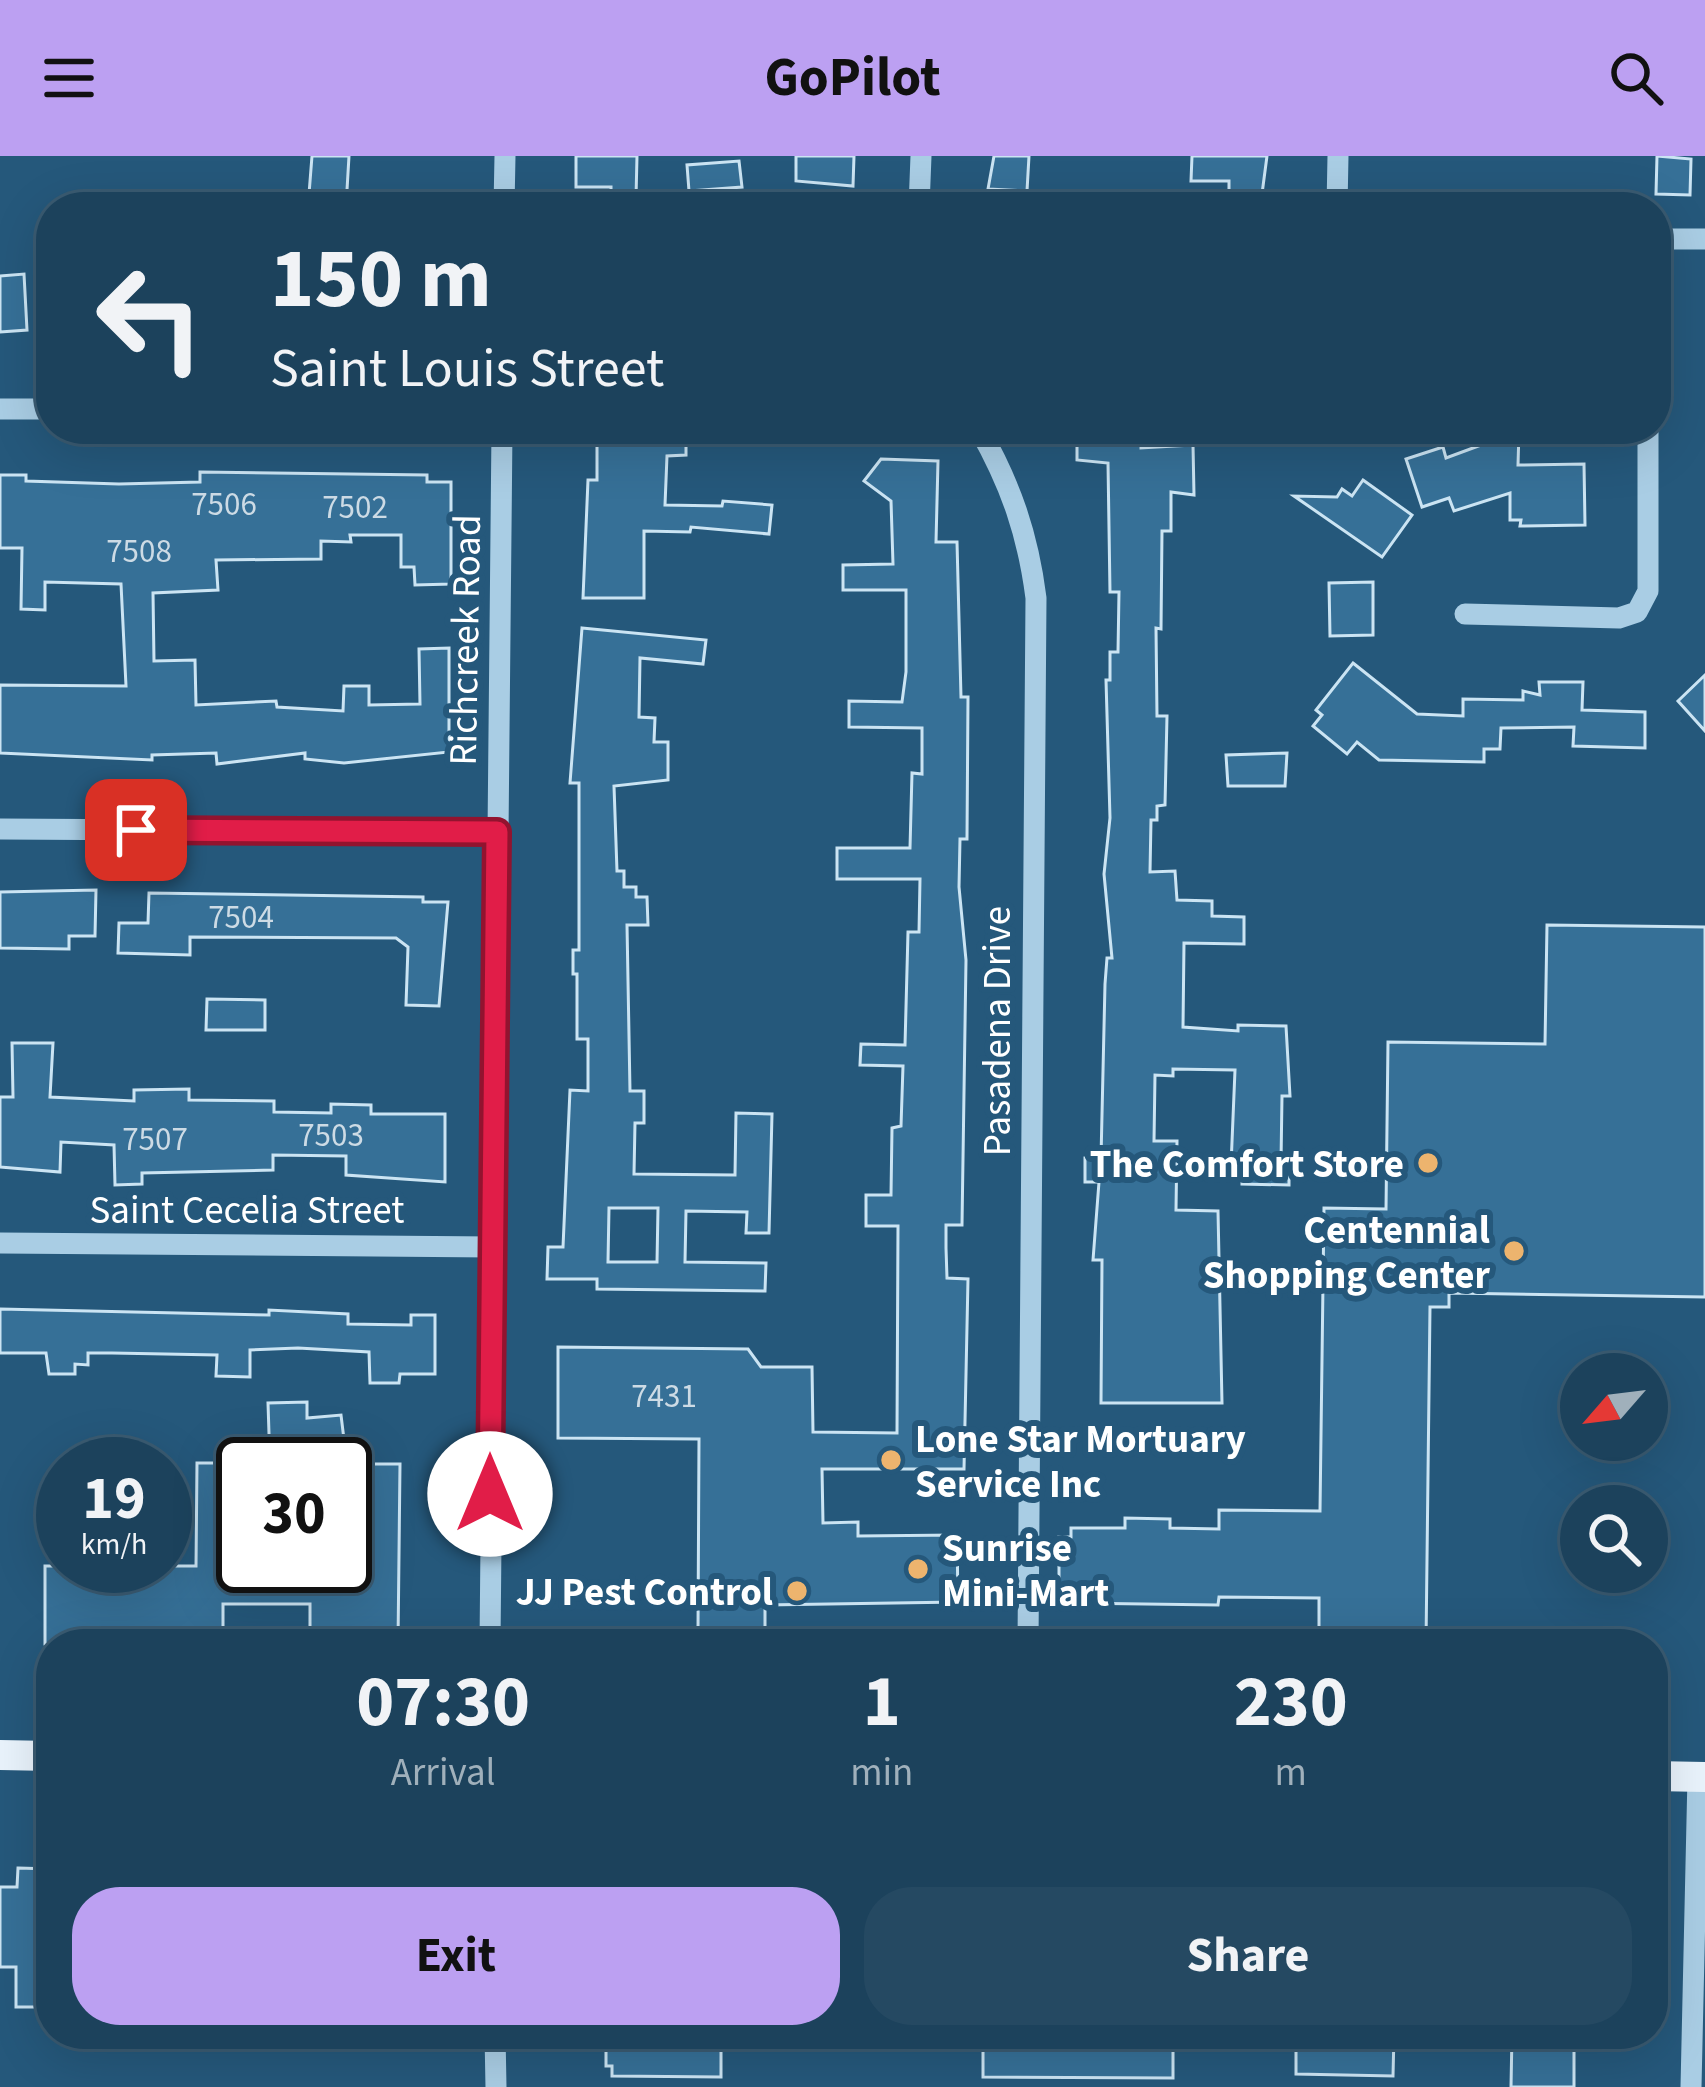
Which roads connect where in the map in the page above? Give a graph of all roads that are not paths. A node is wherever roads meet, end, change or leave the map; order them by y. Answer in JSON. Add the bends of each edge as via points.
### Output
{"nodes":[{"id":1,"x":505,"y":156,"type":"edge"},
{"id":2,"x":921,"y":156,"type":"edge"},
{"id":3,"x":1338,"y":156,"type":"edge"},
{"id":4,"x":504,"y":192,"type":"edge"},
{"id":5,"x":920,"y":192,"type":"edge"},
{"id":6,"x":1337,"y":192,"type":"edge"},
{"id":7,"x":1671,"y":239,"type":"edge"},
{"id":8,"x":1705,"y":239,"type":"edge"},
{"id":9,"x":0,"y":409,"type":"edge"},
{"id":10,"x":36,"y":409,"type":"edge"},
{"id":11,"x":502,"y":444,"type":"edge"},
{"id":12,"x":987,"y":444,"type":"edge"},
{"id":13,"x":1648,"y":444,"type":"edge"},
{"id":14,"x":1465,"y":614,"type":"dead end"},
{"id":15,"x":0,"y":829,"type":"edge"},
{"id":16,"x":497,"y":832,"type":"junction"},
{"id":17,"x":0,"y":1243,"type":"edge"},
{"id":18,"x":493,"y":1247,"type":"junction"},
{"id":19,"x":490,"y":1629,"type":"edge"},
{"id":20,"x":1028,"y":1629,"type":"edge"},
{"id":21,"x":0,"y":1755,"type":"edge"},
{"id":22,"x":36,"y":1756,"type":"edge"},
{"id":23,"x":1668,"y":1776,"type":"edge"},
{"id":24,"x":1701,"y":1777,"type":"edge"},
{"id":25,"x":495,"y":2049,"type":"edge"},
{"id":26,"x":496,"y":2087,"type":"edge"},
{"id":27,"x":1691,"y":2087,"type":"edge"}],
"edges":[{"from":1,"to":4,"type":"street"},
{"from":2,"to":5,"type":"street"},
{"from":3,"to":6,"type":"street"},
{"from":7,"to":8,"type":"street"},
{"from":9,"to":10,"type":"street"},
{"from":11,"to":16,"type":"street","name":"Richcreek Road"},
{"from":12,"to":20,"type":"street","name":"Pasadena Drive","via":[[1028,535],[1036,598]]},
{"from":13,"to":14,"type":"street","via":[[1648,591],[1636,612]]},
{"from":15,"to":16,"type":"street"},
{"from":16,"to":18,"type":"street","name":"Richcreek Road"},
{"from":17,"to":18,"type":"street","name":"Saint Cecelia Street"},
{"from":18,"to":19,"type":"street","name":"Richcreek Road"},
{"from":21,"to":22,"type":"main road"},
{"from":23,"to":24,"type":"main road"},
{"from":24,"to":27,"type":"street"},
{"from":25,"to":26,"type":"street"}]}
